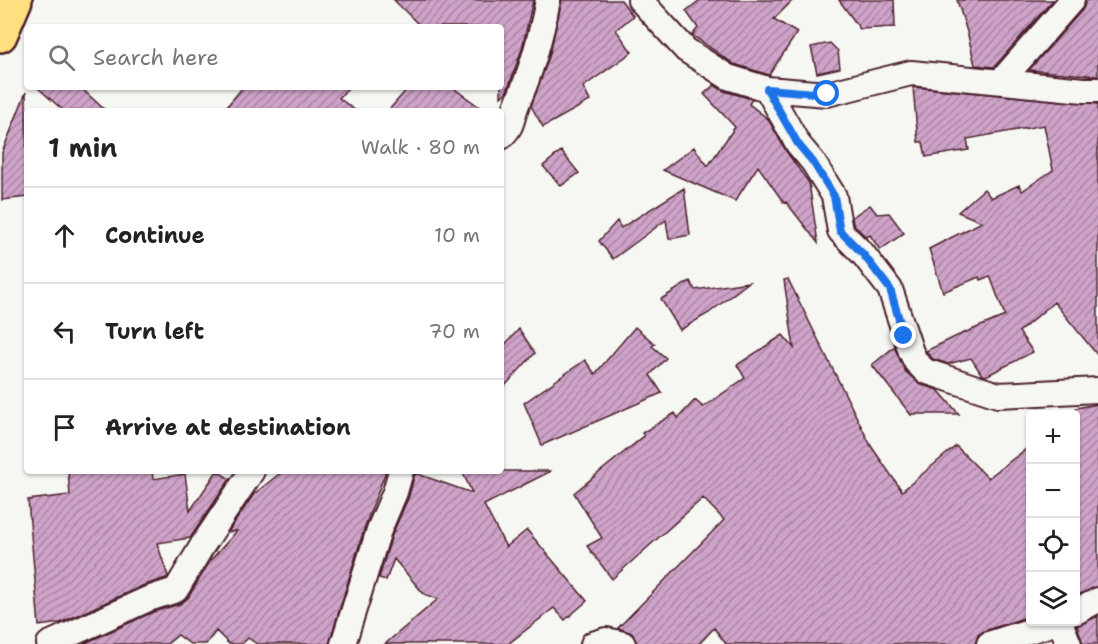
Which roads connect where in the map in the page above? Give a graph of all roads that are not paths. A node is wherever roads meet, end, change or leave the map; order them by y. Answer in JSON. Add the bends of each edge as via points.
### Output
{"nodes":[{"id":1,"x":15,"y":0,"type":"edge"},
{"id":2,"x":548,"y":0,"type":"edge"},
{"id":3,"x":640,"y":0,"type":"edge"},
{"id":4,"x":1072,"y":0,"type":"edge"},
{"id":5,"x":0,"y":35,"type":"edge"},
{"id":6,"x":1000,"y":81,"type":"junction"},
{"id":7,"x":767,"y":89,"type":"junction"},
{"id":8,"x":1098,"y":90,"type":"edge"},
{"id":9,"x":504,"y":134,"type":"edge"},
{"id":10,"x":1098,"y":390,"type":"edge"},
{"id":11,"x":250,"y":474,"type":"edge"},
{"id":12,"x":400,"y":474,"type":"edge"},
{"id":13,"x":1098,"y":600,"type":"edge"},
{"id":14,"x":1080,"y":610,"type":"edge"},
{"id":15,"x":1044,"y":626,"type":"edge"},
{"id":16,"x":1061,"y":626,"type":"edge"},
{"id":17,"x":49,"y":644,"type":"edge"},
{"id":18,"x":343,"y":644,"type":"edge"},
{"id":19,"x":593,"y":644,"type":"edge"},
{"id":20,"x":623,"y":644,"type":"edge"},
{"id":21,"x":989,"y":644,"type":"edge"},
{"id":22,"x":1069,"y":644,"type":"edge"}],
"edges":[{"from":1,"to":5,"type":"highway"},
{"from":2,"to":9,"type":"street","via":[[527,84],[510,129]]},
{"from":3,"to":7,"type":"street","via":[[686,50],[728,77]]},
{"from":4,"to":6,"type":"street"},
{"from":6,"to":7,"type":"street","via":[[911,74],[827,94]]},
{"from":6,"to":8,"type":"street"},
{"from":7,"to":10,"type":"street","via":[[834,196],[840,231],[890,289],[910,352],[925,371],[998,395]]},
{"from":11,"to":17,"type":"street","via":[[176,590],[148,598]]},
{"from":12,"to":18,"type":"street"},
{"from":13,"to":14,"type":"street"},
{"from":15,"to":21,"type":"street"},
{"from":16,"to":22,"type":"street"},
{"from":19,"to":20,"type":"street","via":[[606,640]]}]}
